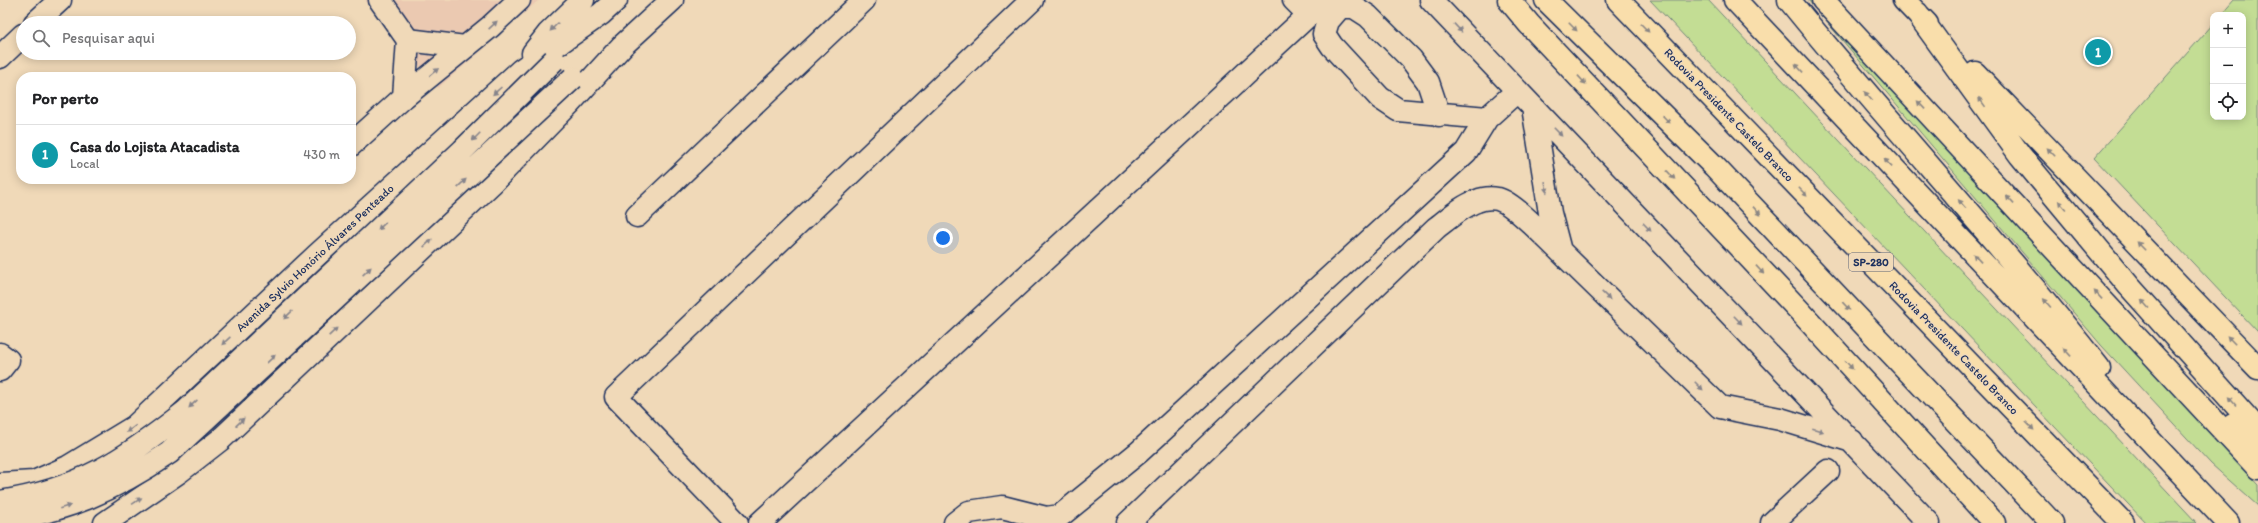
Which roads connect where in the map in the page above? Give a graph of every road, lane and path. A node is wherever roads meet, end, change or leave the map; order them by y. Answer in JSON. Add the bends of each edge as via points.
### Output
{"nodes":[{"id":1,"x":60,"y":0,"type":"edge"},
{"id":2,"x":380,"y":0,"type":"edge"},
{"id":3,"x":519,"y":0,"type":"edge"},
{"id":4,"x":583,"y":0,"type":"edge"},
{"id":5,"x":672,"y":0,"type":"edge"},
{"id":6,"x":864,"y":0,"type":"edge"},
{"id":7,"x":1032,"y":0,"type":"edge"},
{"id":8,"x":1294,"y":0,"type":"edge"},
{"id":9,"x":1325,"y":0,"type":"edge"},
{"id":10,"x":1431,"y":0,"type":"edge"},
{"id":11,"x":1509,"y":0,"type":"edge"},
{"id":12,"x":1546,"y":0,"type":"edge"},
{"id":13,"x":1618,"y":0,"type":"edge"},
{"id":14,"x":1735,"y":0,"type":"edge"},
{"id":15,"x":1789,"y":0,"type":"edge"},
{"id":16,"x":1823,"y":0,"type":"edge"},
{"id":17,"x":609,"y":7,"type":"edge"},
{"id":18,"x":1910,"y":7,"type":"edge"},
{"id":19,"x":1309,"y":15,"type":"junction"},
{"id":20,"x":43,"y":16,"type":"edge"},
{"id":21,"x":408,"y":40,"type":"junction"},
{"id":22,"x":16,"y":42,"type":"edge"},
{"id":23,"x":622,"y":46,"type":"junction"},
{"id":24,"x":465,"y":47,"type":"junction"},
{"id":25,"x":0,"y":57,"type":"edge"},
{"id":26,"x":521,"y":70,"type":"junction"},
{"id":27,"x":1518,"y":91,"type":"junction"},
{"id":28,"x":404,"y":97,"type":"junction"},
{"id":29,"x":1533,"y":107,"type":"junction"},
{"id":30,"x":1439,"y":115,"type":"junction"},
{"id":31,"x":1487,"y":118,"type":"junction"},
{"id":32,"x":356,"y":140,"type":"edge"},
{"id":33,"x":637,"y":216,"type":"dead end"},
{"id":34,"x":1560,"y":251,"type":"junction"},
{"id":35,"x":2118,"y":317,"type":"junction"},
{"id":36,"x":0,"y":354,"type":"edge"},
{"id":37,"x":2258,"y":368,"type":"edge"},
{"id":38,"x":0,"y":370,"type":"edge"},
{"id":39,"x":149,"y":414,"type":"junction"},
{"id":40,"x":2258,"y":430,"type":"edge"},
{"id":41,"x":1853,"y":441,"type":"junction"},
{"id":42,"x":2258,"y":449,"type":"edge"},
{"id":43,"x":189,"y":464,"type":"junction"},
{"id":44,"x":2258,"y":468,"type":"edge"},
{"id":45,"x":1828,"y":471,"type":"dead end"},
{"id":46,"x":0,"y":484,"type":"edge"},
{"id":47,"x":2193,"y":487,"type":"junction"},
{"id":48,"x":0,"y":502,"type":"edge"},
{"id":49,"x":0,"y":520,"type":"edge"},
{"id":50,"x":105,"y":523,"type":"edge"},
{"id":51,"x":737,"y":523,"type":"edge"},
{"id":52,"x":760,"y":523,"type":"edge"},
{"id":53,"x":955,"y":523,"type":"edge"},
{"id":54,"x":1128,"y":523,"type":"edge"},
{"id":55,"x":1772,"y":523,"type":"edge"},
{"id":56,"x":1929,"y":523,"type":"edge"},
{"id":57,"x":1994,"y":523,"type":"edge"},
{"id":58,"x":2052,"y":523,"type":"edge"},
{"id":59,"x":2123,"y":523,"type":"edge"},
{"id":60,"x":2228,"y":523,"type":"edge"}],
"edges":[{"from":1,"to":20,"type":"street"},
{"from":2,"to":21,"type":"street"},
{"from":24,"to":3,"type":"street","one_way":true},
{"from":4,"to":26,"type":"street","one_way":true,"via":[[548,34]]},
{"from":5,"to":23,"type":"street"},
{"from":6,"to":33,"type":"street"},
{"from":7,"to":51,"type":"street","via":[[616,397]]},
{"from":8,"to":19,"type":"street"},
{"from":9,"to":19,"type":"street"},
{"from":10,"to":27,"type":"street","one_way":true},
{"from":11,"to":57,"type":"main road","one_way":true},
{"from":12,"to":58,"type":"main road","one_way":true,"via":[[1714,166]]},
{"from":13,"to":59,"type":"main road","name":"Rodovia Presidente Castelo Branco","number":"SP-280","one_way":true},
{"from":47,"to":14,"type":"main road","one_way":true},
{"from":47,"to":15,"type":"main road","one_way":true,"via":[[2065,325]]},
{"from":35,"to":16,"type":"main road","one_way":true},
{"from":17,"to":26,"type":"street","name":"Avenida Sylvio Honório Álvares Penteado"},
{"from":17,"to":48,"type":"street","one_way":true,"bridge":true,"via":[[463,150],[191,407],[152,439],[79,482],[40,495]]},
{"from":37,"to":18,"type":"main road","one_way":true},
{"from":40,"to":18,"type":"main road","one_way":true,"via":[[2129,286],[2020,155]]},
{"from":19,"to":52,"type":"street"},
{"from":21,"to":24,"type":"street"},
{"from":21,"to":28,"type":"street"},
{"from":22,"to":25,"type":"street"},
{"from":43,"to":23,"type":"street","one_way":true,"via":[[220,440],[491,184],[570,104]]},
{"from":49,"to":23,"type":"street","one_way":true,"bridge":true,"via":[[38,515],[80,502],[150,466],[169,453],[573,78]]},
{"from":28,"to":24,"type":"street","one_way":true},
{"from":26,"to":39,"type":"street","name":"Avenida Sylvio Honório Álvares Penteado","one_way":true,"via":[[317,255]]},
{"from":27,"to":29,"type":"street"},
{"from":27,"to":31,"type":"street"},
{"from":28,"to":32,"type":"street"},
{"from":29,"to":34,"type":"street","one_way":true,"via":[[1550,213]]},
{"from":29,"to":41,"type":"street","one_way":true},
{"from":30,"to":30,"type":"street","via":[[1398,110],[1375,92],[1332,46],[1324,34],[1328,21],[1340,7],[1354,7],[1368,16],[1411,59],[1428,82]]},
{"from":30,"to":31,"type":"street"},
{"from":31,"to":53,"type":"street","via":[[1466,152],[1139,452],[1060,516],[1046,518],[1002,507],[969,512]]},
{"from":34,"to":41,"type":"street","one_way":true,"via":[[1720,407],[1780,419]]},
{"from":34,"to":54,"type":"street","via":[[1500,200],[1488,198],[1471,204],[1436,228]]},
{"from":35,"to":42,"type":"main road"},
{"from":35,"to":44,"type":"main road"},
{"from":36,"to":38,"type":"street","via":[[8,360]]},
{"from":39,"to":43,"type":"street"},
{"from":39,"to":46,"type":"street","name":"Avenida Sylvio Honório Álvares Penteado","one_way":true,"via":[[111,443],[68,467],[34,482]]},
{"from":41,"to":56,"type":"street"},
{"from":50,"to":43,"type":"street","one_way":true},
{"from":45,"to":55,"type":"street"},
{"from":47,"to":60,"type":"main road"}]}
